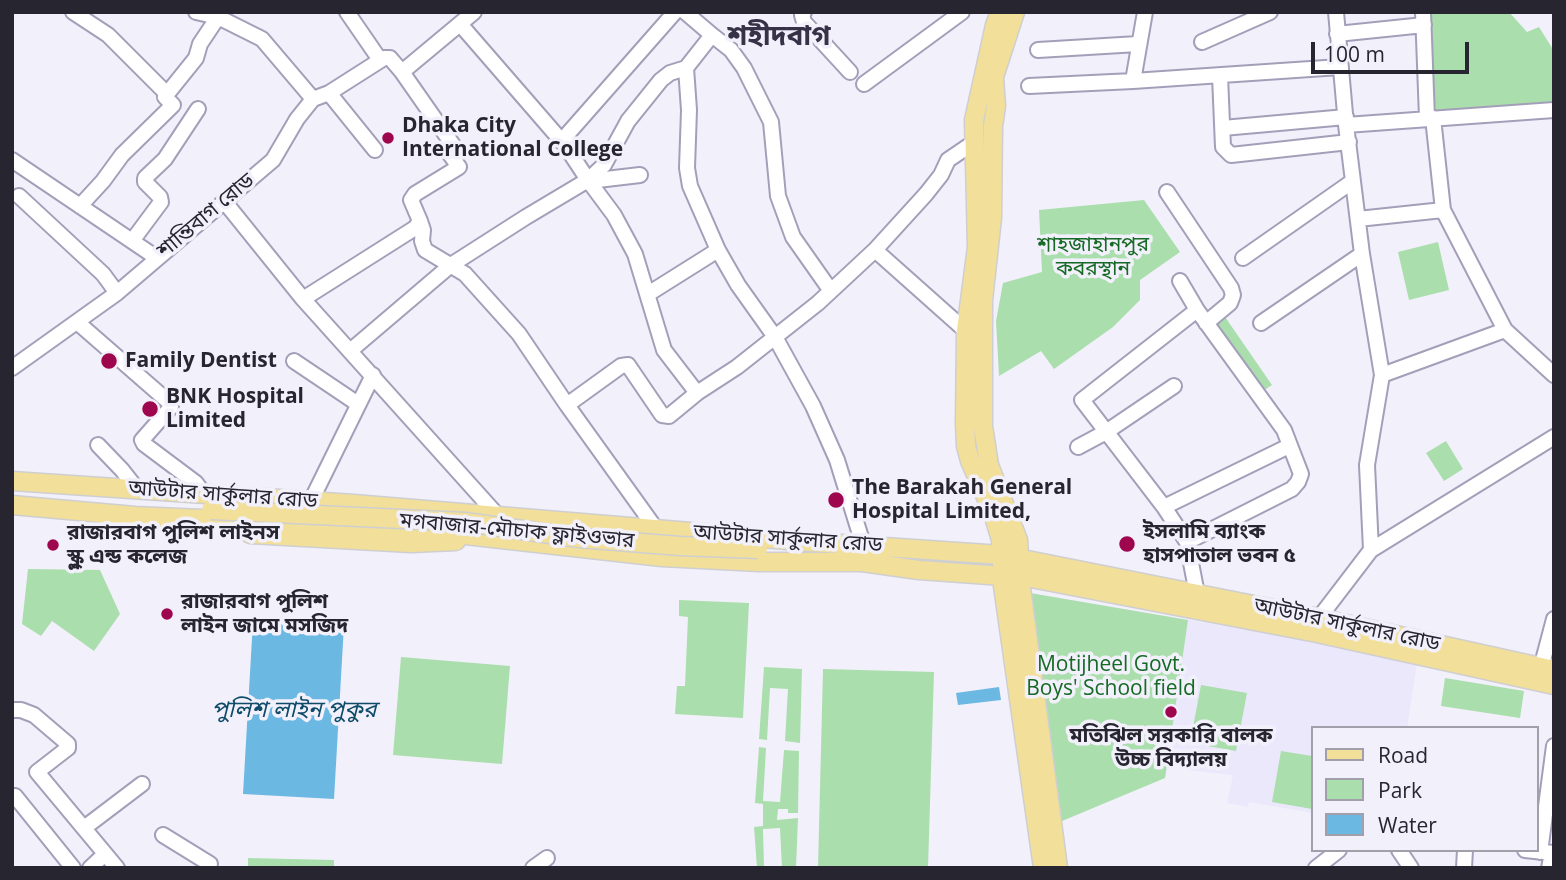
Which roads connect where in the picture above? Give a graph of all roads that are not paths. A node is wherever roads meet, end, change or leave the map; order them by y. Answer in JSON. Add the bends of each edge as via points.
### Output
{"nodes":[{"id":1,"x":74,"y":12,"type":"edge"},
{"id":2,"x":196,"y":12,"type":"edge"},
{"id":3,"x":348,"y":12,"type":"edge"},
{"id":4,"x":474,"y":12,"type":"edge"},
{"id":5,"x":675,"y":12,"type":"edge"},
{"id":6,"x":685,"y":12,"type":"edge"},
{"id":7,"x":804,"y":12,"type":"edge"},
{"id":8,"x":962,"y":12,"type":"edge"},
{"id":9,"x":1022,"y":12,"type":"edge"},
{"id":10,"x":1145,"y":12,"type":"edge"},
{"id":11,"x":1270,"y":12,"type":"edge"},
{"id":12,"x":1336,"y":12,"type":"edge"},
{"id":13,"x":218,"y":17,"type":"junction"},
{"id":14,"x":1003,"y":18,"type":"edge"},
{"id":15,"x":1423,"y":18,"type":"edge"},
{"id":16,"x":460,"y":24,"type":"junction"},
{"id":17,"x":1336,"y":34,"type":"junction"},
{"id":18,"x":712,"y":35,"type":"junction"},
{"id":19,"x":1202,"y":42,"type":"dead end"},
{"id":20,"x":1139,"y":44,"type":"junction"},
{"id":21,"x":1038,"y":50,"type":"dead end"},
{"id":22,"x":384,"y":59,"type":"junction"},
{"id":23,"x":1340,"y":67,"type":"junction"},
{"id":24,"x":686,"y":68,"type":"junction"},
{"id":25,"x":402,"y":72,"type":"junction"},
{"id":26,"x":850,"y":72,"type":"dead end"},
{"id":27,"x":1220,"y":76,"type":"junction"},
{"id":28,"x":1133,"y":81,"type":"junction"},
{"id":29,"x":864,"y":84,"type":"dead end"},
{"id":30,"x":1029,"y":86,"type":"dead end"},
{"id":31,"x":329,"y":93,"type":"junction"},
{"id":32,"x":167,"y":94,"type":"junction"},
{"id":33,"x":313,"y":99,"type":"junction"},
{"id":34,"x":198,"y":109,"type":"dead end"},
{"id":35,"x":1554,"y":110,"type":"edge"},
{"id":36,"x":1430,"y":118,"type":"junction"},
{"id":37,"x":1346,"y":121,"type":"junction"},
{"id":38,"x":1223,"y":128,"type":"junction"},
{"id":39,"x":1349,"y":142,"type":"junction"},
{"id":40,"x":973,"y":143,"type":"junction"},
{"id":41,"x":565,"y":145,"type":"junction"},
{"id":42,"x":375,"y":150,"type":"dead end"},
{"id":43,"x":12,"y":160,"type":"edge"},
{"id":44,"x":640,"y":175,"type":"dead end"},
{"id":45,"x":589,"y":181,"type":"junction"},
{"id":46,"x":1353,"y":181,"type":"junction"},
{"id":47,"x":1167,"y":192,"type":"dead end"},
{"id":48,"x":19,"y":196,"type":"dead end"},
{"id":49,"x":224,"y":201,"type":"junction"},
{"id":50,"x":80,"y":206,"type":"junction"},
{"id":51,"x":1443,"y":210,"type":"junction"},
{"id":52,"x":1358,"y":219,"type":"junction"},
{"id":53,"x":420,"y":222,"type":"junction"},
{"id":54,"x":132,"y":241,"type":"junction"},
{"id":55,"x":718,"y":250,"type":"junction"},
{"id":56,"x":874,"y":250,"type":"junction"},
{"id":57,"x":1362,"y":254,"type":"junction"},
{"id":58,"x":157,"y":258,"type":"junction"},
{"id":59,"x":1243,"y":258,"type":"dead end"},
{"id":60,"x":451,"y":265,"type":"junction"},
{"id":61,"x":1181,"y":281,"type":"dead end"},
{"id":62,"x":831,"y":291,"type":"junction"},
{"id":63,"x":117,"y":293,"type":"junction"},
{"id":64,"x":648,"y":294,"type":"junction"},
{"id":65,"x":303,"y":299,"type":"junction"},
{"id":66,"x":1197,"y":310,"type":"junction"},
{"id":67,"x":77,"y":322,"type":"junction"},
{"id":68,"x":1206,"y":323,"type":"junction"},
{"id":69,"x":1262,"y":323,"type":"dead end"},
{"id":70,"x":1505,"y":330,"type":"junction"},
{"id":71,"x":966,"y":331,"type":"junction"},
{"id":72,"x":775,"y":337,"type":"junction"},
{"id":73,"x":350,"y":351,"type":"junction"},
{"id":74,"x":294,"y":361,"type":"dead end"},
{"id":75,"x":12,"y":368,"type":"edge"},
{"id":76,"x":1382,"y":374,"type":"junction"},
{"id":77,"x":1554,"y":374,"type":"edge"},
{"id":78,"x":373,"y":375,"type":"junction"},
{"id":79,"x":1174,"y":386,"type":"dead end"},
{"id":80,"x":697,"y":393,"type":"junction"},
{"id":81,"x":358,"y":404,"type":"junction"},
{"id":82,"x":567,"y":405,"type":"junction"},
{"id":83,"x":1106,"y":432,"type":"junction"},
{"id":84,"x":1554,"y":437,"type":"edge"},
{"id":85,"x":98,"y":445,"type":"dead end"},
{"id":86,"x":1289,"y":446,"type":"junction"},
{"id":87,"x":1077,"y":447,"type":"dead end"},
{"id":88,"x":12,"y":481,"type":"edge"},
{"id":89,"x":12,"y":486,"type":"edge"},
{"id":90,"x":137,"y":489,"type":"junction"},
{"id":91,"x":196,"y":493,"type":"junction"},
{"id":92,"x":12,"y":497,"type":"edge"},
{"id":93,"x":311,"y":501,"type":"junction"},
{"id":94,"x":12,"y":505,"type":"edge"},
{"id":95,"x":1164,"y":507,"type":"junction"},
{"id":96,"x":12,"y":512,"type":"edge"},
{"id":97,"x":498,"y":516,"type":"junction"},
{"id":98,"x":656,"y":529,"type":"junction"},
{"id":99,"x":488,"y":538,"type":"junction"},
{"id":100,"x":811,"y":542,"type":"junction"},
{"id":101,"x":1187,"y":542,"type":"junction"},
{"id":102,"x":863,"y":544,"type":"junction"},
{"id":103,"x":1371,"y":550,"type":"junction"},
{"id":104,"x":1011,"y":556,"type":"junction"},
{"id":105,"x":1011,"y":576,"type":"junction"},
{"id":106,"x":1197,"y":594,"type":"junction"},
{"id":107,"x":1554,"y":619,"type":"edge"},
{"id":108,"x":1318,"y":625,"type":"junction"},
{"id":109,"x":1547,"y":669,"type":"edge"},
{"id":110,"x":1554,"y":685,"type":"edge"},
{"id":111,"x":12,"y":710,"type":"edge"},
{"id":112,"x":1554,"y":746,"type":"edge"},
{"id":113,"x":142,"y":784,"type":"dead end"},
{"id":114,"x":15,"y":796,"type":"dead end"},
{"id":115,"x":84,"y":828,"type":"junction"},
{"id":116,"x":163,"y":835,"type":"dead end"},
{"id":117,"x":1337,"y":852,"type":"edge"},
{"id":118,"x":1400,"y":852,"type":"edge"},
{"id":119,"x":105,"y":854,"type":"junction"},
{"id":120,"x":1544,"y":855,"type":"edge"},
{"id":121,"x":547,"y":858,"type":"dead end"},
{"id":122,"x":210,"y":864,"type":"dead end"},
{"id":123,"x":73,"y":868,"type":"edge"},
{"id":124,"x":90,"y":868,"type":"edge"},
{"id":125,"x":117,"y":868,"type":"edge"},
{"id":126,"x":533,"y":868,"type":"edge"},
{"id":127,"x":1043,"y":868,"type":"edge"},
{"id":128,"x":1058,"y":868,"type":"edge"},
{"id":129,"x":1317,"y":868,"type":"edge"},
{"id":130,"x":1411,"y":868,"type":"edge"}],
"edges":[{"from":1,"to":32,"type":"street","via":[[108,35]]},
{"from":2,"to":13,"type":"street"},
{"from":3,"to":22,"type":"street"},
{"from":4,"to":16,"type":"street"},
{"from":5,"to":41,"type":"street","via":[[565,137]]},
{"from":6,"to":18,"type":"street"},
{"from":7,"to":26,"type":"street","via":[[804,22]]},
{"from":8,"to":29,"type":"street"},
{"from":9,"to":14,"type":"main road"},
{"from":10,"to":20,"type":"street"},
{"from":11,"to":19,"type":"street"},
{"from":12,"to":17,"type":"street"},
{"from":13,"to":32,"type":"street","via":[[196,58]]},
{"from":13,"to":33,"type":"street","via":[[262,39]]},
{"from":14,"to":40,"type":"main road","via":[[974,120]]},
{"from":14,"to":104,"type":"main road","via":[[995,78],[982,394],[989,465],[1014,526]]},
{"from":15,"to":17,"type":"street"},
{"from":15,"to":36,"type":"street"},
{"from":16,"to":25,"type":"street"},
{"from":16,"to":41,"type":"street"},
{"from":17,"to":23,"type":"street"},
{"from":18,"to":24,"type":"street"},
{"from":18,"to":62,"type":"street","via":[[744,68],[771,122],[778,196],[793,237]]},
{"from":20,"to":21,"type":"street"},
{"from":20,"to":28,"type":"street"},
{"from":22,"to":25,"type":"street"},
{"from":22,"to":31,"type":"street"},
{"from":23,"to":27,"type":"street"},
{"from":23,"to":37,"type":"street"},
{"from":24,"to":45,"type":"street","via":[[661,80]]},
{"from":24,"to":55,"type":"street","via":[[688,178]]},
{"from":25,"to":53,"type":"street","via":[[453,145],[449,153],[459,167],[415,194],[411,200]]},
{"from":27,"to":28,"type":"street"},
{"from":27,"to":38,"type":"street"},
{"from":28,"to":30,"type":"street"},
{"from":31,"to":33,"type":"street"},
{"from":31,"to":42,"type":"street"},
{"from":32,"to":50,"type":"street","via":[[173,105],[122,155]]},
{"from":33,"to":49,"type":"street","name":"শান্তিবাগ রোড","via":[[273,160]]},
{"from":34,"to":54,"type":"street","via":[[165,159],[145,178],[161,202]]},
{"from":35,"to":36,"type":"street"},
{"from":36,"to":37,"type":"street"},
{"from":36,"to":51,"type":"street"},
{"from":37,"to":38,"type":"street"},
{"from":37,"to":39,"type":"street"},
{"from":38,"to":39,"type":"street","via":[[1223,147],[1231,156]]},
{"from":39,"to":46,"type":"street"},
{"from":40,"to":56,"type":"street","via":[[948,160],[934,185]]},
{"from":40,"to":71,"type":"main road","via":[[977,247]]},
{"from":41,"to":45,"type":"street"},
{"from":43,"to":50,"type":"street"},
{"from":44,"to":45,"type":"street"},
{"from":45,"to":60,"type":"street"},
{"from":45,"to":64,"type":"street","via":[[630,244]]},
{"from":46,"to":52,"type":"street"},
{"from":46,"to":59,"type":"street"},
{"from":47,"to":68,"type":"street","via":[[1231,288],[1230,303]]},
{"from":48,"to":63,"type":"street","via":[[103,274]]},
{"from":49,"to":58,"type":"street","name":"শান্তিবাগ রোড"},
{"from":49,"to":65,"type":"street"},
{"from":50,"to":54,"type":"street"},
{"from":51,"to":52,"type":"street"},
{"from":51,"to":70,"type":"street"},
{"from":52,"to":57,"type":"street"},
{"from":53,"to":60,"type":"street","via":[[425,250]]},
{"from":53,"to":65,"type":"street"},
{"from":54,"to":58,"type":"street"},
{"from":55,"to":64,"type":"street"},
{"from":55,"to":72,"type":"street"},
{"from":56,"to":62,"type":"street"},
{"from":56,"to":71,"type":"street"},
{"from":57,"to":69,"type":"street"},
{"from":57,"to":76,"type":"street"},
{"from":58,"to":63,"type":"street","name":"শান্তিবাগ রোড"},
{"from":60,"to":73,"type":"street"},
{"from":60,"to":82,"type":"street","via":[[465,274],[519,334]]},
{"from":61,"to":66,"type":"street"},
{"from":62,"to":72,"type":"street"},
{"from":63,"to":67,"type":"street","name":"শান্তিবাগ রোড"},
{"from":64,"to":80,"type":"street","via":[[664,350]]},
{"from":65,"to":73,"type":"street"},
{"from":66,"to":68,"type":"street"},
{"from":66,"to":83,"type":"street","via":[[1083,400]]},
{"from":67,"to":75,"type":"street","name":"শান্তিবাগ রোড"},
{"from":67,"to":91,"type":"street","via":[[171,404],[142,440],[196,483]]},
{"from":68,"to":86,"type":"street","via":[[1284,430]]},
{"from":70,"to":76,"type":"street"},
{"from":70,"to":77,"type":"street"},
{"from":71,"to":104,"type":"main road","via":[[967,446]]},
{"from":72,"to":80,"type":"street"},
{"from":72,"to":102,"type":"street","via":[[837,460]]},
{"from":73,"to":78,"type":"street"},
{"from":74,"to":81,"type":"street"},
{"from":76,"to":103,"type":"street","via":[[1367,465]]},
{"from":78,"to":81,"type":"street"},
{"from":78,"to":97,"type":"street"},
{"from":79,"to":83,"type":"street"},
{"from":80,"to":82,"type":"street","via":[[666,417],[624,365]]},
{"from":81,"to":93,"type":"street"},
{"from":82,"to":98,"type":"street"},
{"from":83,"to":87,"type":"street"},
{"from":83,"to":95,"type":"street"},
{"from":84,"to":103,"type":"street"},
{"from":85,"to":90,"type":"street"},
{"from":86,"to":95,"type":"street"},
{"from":86,"to":101,"type":"street","via":[[1301,474],[1292,489]]},
{"from":88,"to":90,"type":"main road","name":"আউটার সার্কুলার রোড"},
{"from":89,"to":91,"type":"main road","name":"আউটার সার্কুলার রোড","via":[[156,497]]},
{"from":90,"to":91,"type":"main road","name":"আউটার সার্কুলার রোড"},
{"from":91,"to":93,"type":"main road","name":"আউটার সার্কুলার রোড"},
{"from":92,"to":100,"type":"main road","name":"মগবাজার-মৌচাক ফ্লাইওভার","bridge":true,"via":[[465,522],[680,546],[758,549]]},
{"from":93,"to":97,"type":"main road","name":"আউটার সার্কুলার রোড"},
{"from":94,"to":99,"type":"main road","name":"মগবাজার-মৌচাক ফ্লাইওভার","via":[[135,516],[359,525]]},
{"from":95,"to":101,"type":"street"},
{"from":96,"to":99,"type":"main road","name":"আউটার সার্কুলার রোড","via":[[187,531],[398,543]]},
{"from":97,"to":98,"type":"main road","name":"আউটার সার্কুলার রোড"},
{"from":97,"to":99,"type":"main road"},
{"from":98,"to":100,"type":"main road","name":"আউটার সার্কুলার রোড"},
{"from":99,"to":105,"type":"main road","name":"আউটার সার্কুলার রোড","via":[[662,557],[862,562]]},
{"from":100,"to":102,"type":"main road","name":"আউটার সার্কুলার রোড"},
{"from":101,"to":106,"type":"street"},
{"from":102,"to":104,"type":"main road","name":"আউটার সার্কুলার রোড"},
{"from":103,"to":108,"type":"street"},
{"from":104,"to":105,"type":"main road"},
{"from":104,"to":106,"type":"main road","name":"আউটার সার্কুলার রোড"},
{"from":105,"to":108,"type":"main road","name":"আউটার সার্কুলার রোড"},
{"from":105,"to":127,"type":"main road"},
{"from":105,"to":128,"type":"main road"},
{"from":106,"to":108,"type":"main road","name":"আউটার সার্কুলার রোড"},
{"from":107,"to":109,"type":"street"},
{"from":108,"to":109,"type":"main road","name":"আউটার সার্কুলার রোড"},
{"from":108,"to":110,"type":"main road","name":"আউটার সার্কুলার রোড"},
{"from":111,"to":115,"type":"street","via":[[34,715],[68,744],[37,772]]},
{"from":112,"to":120,"type":"street"},
{"from":113,"to":115,"type":"street"},
{"from":114,"to":123,"type":"street"},
{"from":115,"to":119,"type":"street"},
{"from":116,"to":122,"type":"street"},
{"from":117,"to":129,"type":"street"},
{"from":118,"to":130,"type":"street"},
{"from":119,"to":124,"type":"street"},
{"from":119,"to":125,"type":"street"},
{"from":121,"to":126,"type":"street"}]}
